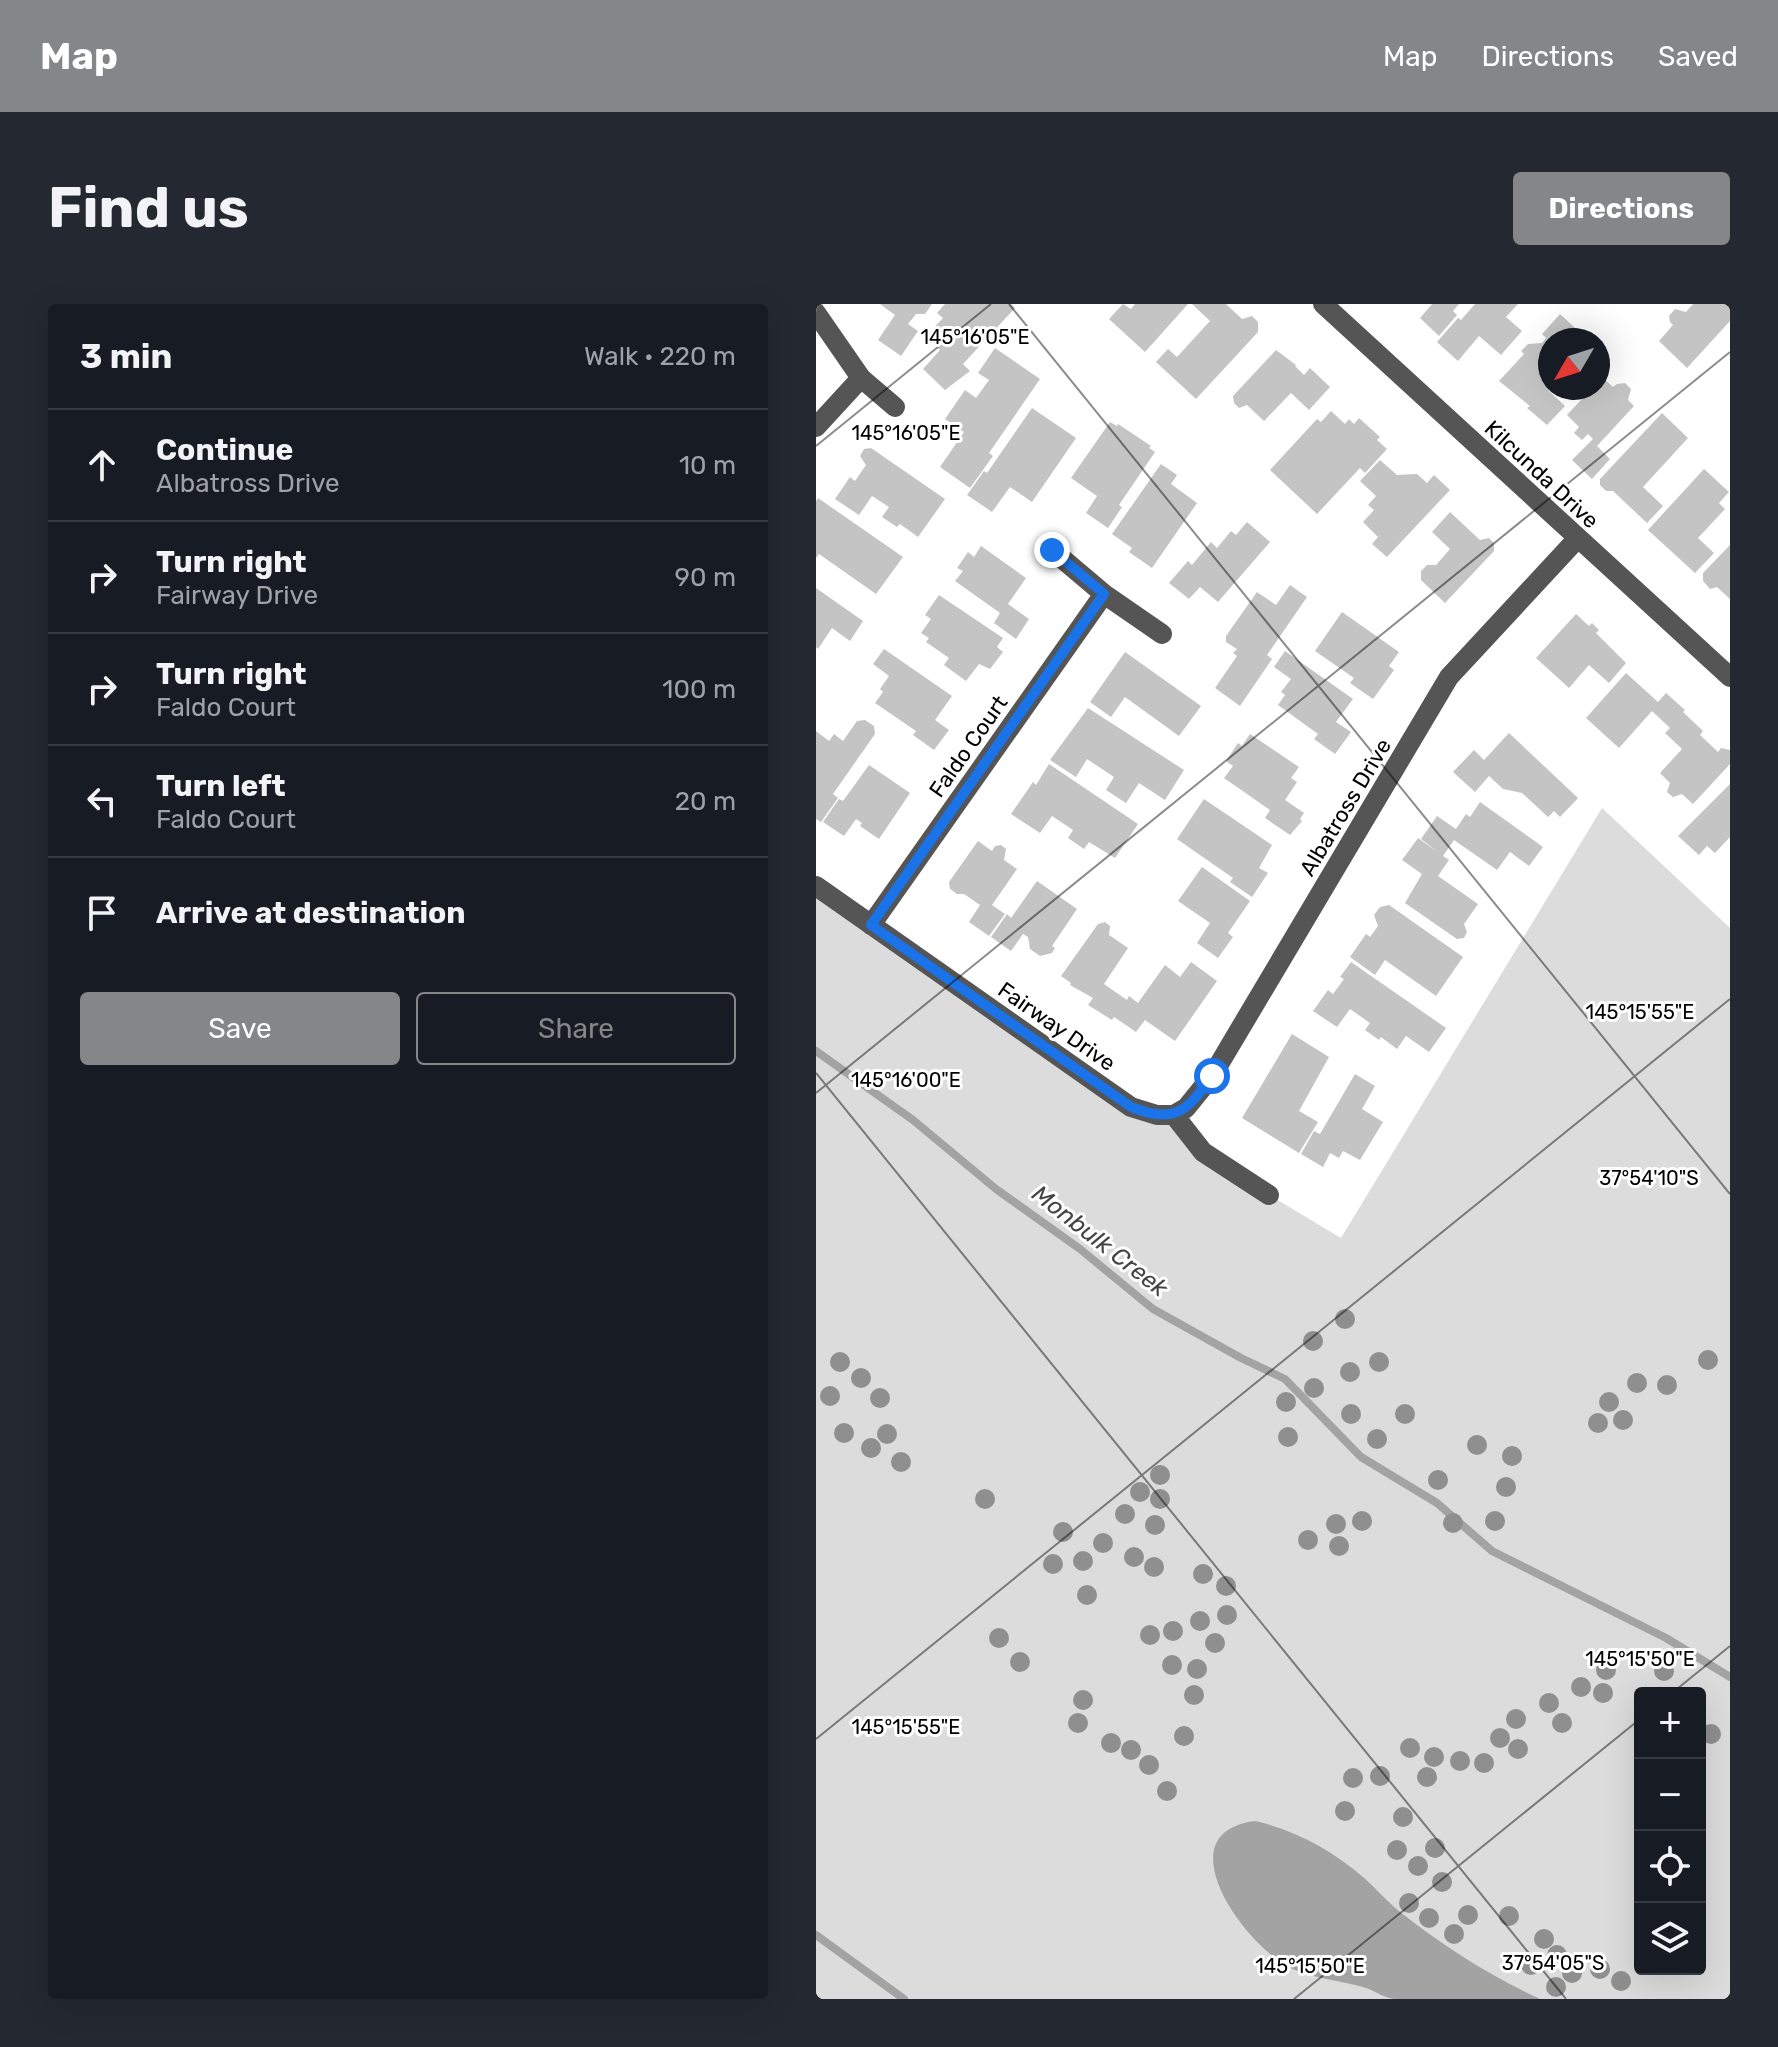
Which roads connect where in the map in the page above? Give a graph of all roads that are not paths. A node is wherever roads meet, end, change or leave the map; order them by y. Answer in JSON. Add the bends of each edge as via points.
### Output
{"nodes":[{"id":1,"x":1323,"y":304,"type":"edge"},
{"id":2,"x":816,"y":313,"type":"edge"},
{"id":3,"x":861,"y":378,"type":"junction"},
{"id":4,"x":895,"y":407,"type":"dead end"},
{"id":5,"x":816,"y":427,"type":"edge"},
{"id":6,"x":1577,"y":539,"type":"junction"},
{"id":7,"x":1052,"y":550,"type":"dead end"},
{"id":8,"x":1104,"y":594,"type":"junction"},
{"id":9,"x":1162,"y":634,"type":"dead end"},
{"id":10,"x":1730,"y":677,"type":"edge"},
{"id":11,"x":816,"y":886,"type":"edge"},
{"id":12,"x":871,"y":925,"type":"junction"},
{"id":13,"x":1174,"y":1115,"type":"junction"},
{"id":14,"x":1269,"y":1195,"type":"dead end"}],
"edges":[{"from":1,"to":6,"type":"street","name":"Kilcunda Drive"},
{"from":2,"to":3,"type":"street"},
{"from":3,"to":4,"type":"street"},
{"from":3,"to":5,"type":"street"},
{"from":6,"to":10,"type":"street","name":"Kilcunda Drive"},
{"from":6,"to":13,"type":"street","name":"Albatross Drive","via":[[1449,677],[1212,1076]]},
{"from":7,"to":8,"type":"street"},
{"from":8,"to":9,"type":"street"},
{"from":8,"to":12,"type":"street","name":"Faldo Court"},
{"from":11,"to":12,"type":"street","name":"Fairway Drive"},
{"from":12,"to":13,"type":"street","name":"Fairway Drive","via":[[1131,1107]]},
{"from":13,"to":14,"type":"street","via":[[1203,1152]]}]}
